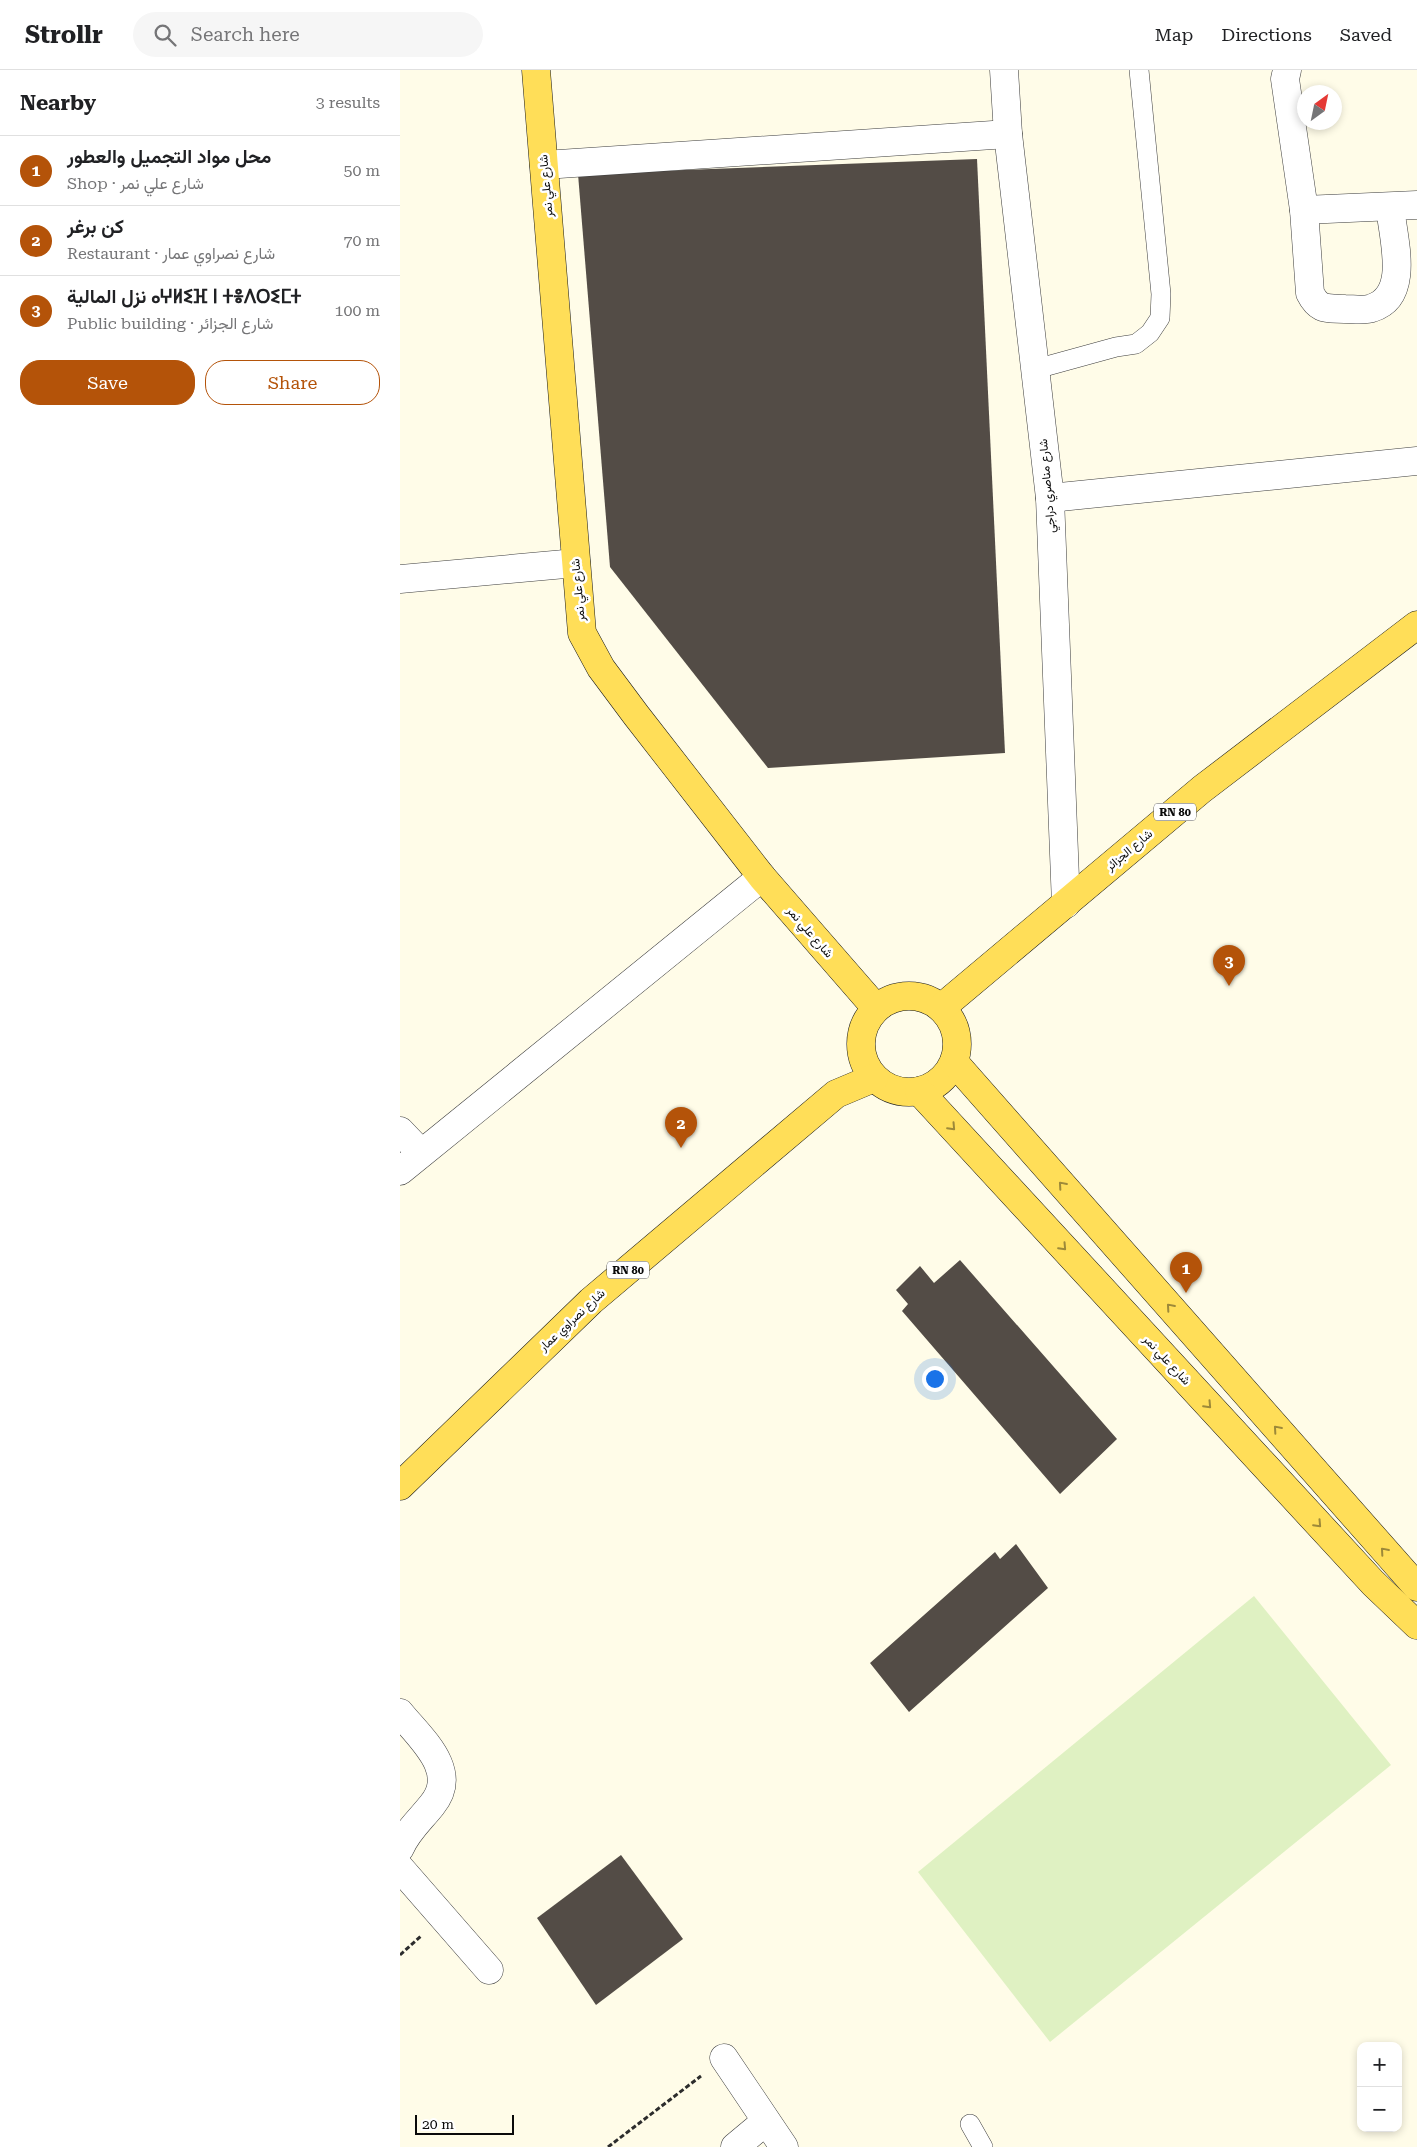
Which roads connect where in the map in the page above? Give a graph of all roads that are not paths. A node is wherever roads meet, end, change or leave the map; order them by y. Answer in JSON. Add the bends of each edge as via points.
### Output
{"nodes":[{"id":1,"x":536,"y":70,"type":"edge"},
{"id":2,"x":1004,"y":70,"type":"edge"},
{"id":3,"x":1139,"y":70,"type":"edge"},
{"id":4,"x":1287,"y":70,"type":"edge"},
{"id":5,"x":1008,"y":134,"type":"junction"},
{"id":6,"x":544,"y":165,"type":"junction"},
{"id":7,"x":1417,"y":205,"type":"edge"},
{"id":8,"x":1390,"y":207,"type":"junction"},
{"id":9,"x":1304,"y":210,"type":"junction"},
{"id":10,"x":1036,"y":369,"type":"junction"},
{"id":11,"x":1417,"y":461,"type":"edge"},
{"id":12,"x":1050,"y":498,"type":"junction"},
{"id":13,"x":576,"y":563,"type":"junction"},
{"id":14,"x":400,"y":579,"type":"edge"},
{"id":15,"x":1417,"y":625,"type":"edge"},
{"id":16,"x":762,"y":877,"type":"junction"},
{"id":17,"x":1066,"y":904,"type":"junction"},
{"id":18,"x":876,"y":1008,"type":"junction"},
{"id":19,"x":941,"y":1008,"type":"junction"},
{"id":20,"x":954,"y":1062,"type":"junction"},
{"id":21,"x":874,"y":1078,"type":"junction"},
{"id":22,"x":919,"y":1091,"type":"junction"},
{"id":23,"x":400,"y":1131,"type":"edge"},
{"id":24,"x":421,"y":1153,"type":"junction"},
{"id":25,"x":400,"y":1171,"type":"edge"},
{"id":26,"x":400,"y":1486,"type":"edge"},
{"id":27,"x":1417,"y":1587,"type":"edge"},
{"id":28,"x":1417,"y":1625,"type":"edge"},
{"id":29,"x":400,"y":1713,"type":"edge"},
{"id":30,"x":400,"y":1848,"type":"edge"},
{"id":31,"x":400,"y":1868,"type":"edge"},
{"id":32,"x":489,"y":1970,"type":"dead end"},
{"id":33,"x":724,"y":2058,"type":"road end"},
{"id":34,"x":765,"y":2122,"type":"junction"},
{"id":35,"x":970,"y":2124,"type":"dead end"},
{"id":36,"x":735,"y":2147,"type":"edge"},
{"id":37,"x":784,"y":2147,"type":"edge"},
{"id":38,"x":983,"y":2147,"type":"edge"}],
"edges":[{"from":1,"to":6,"type":"main road","name":"شارع علي نمر"},
{"from":2,"to":5,"type":"street","name":"شارع مناصري دراجي"},
{"from":3,"to":10,"type":"lane","via":[[1161,294],[1160,318],[1150,333],[1136,344]]},
{"from":4,"to":9,"type":"street","via":[[1285,79]]},
{"from":5,"to":6,"type":"street"},
{"from":5,"to":10,"type":"street","name":"شارع مناصري دراجي"},
{"from":6,"to":13,"type":"main road","name":"شارع علي نمر"},
{"from":7,"to":8,"type":"street"},
{"from":8,"to":9,"type":"street"},
{"from":8,"to":9,"type":"street","via":[[1398,275],[1394,290],[1381,304],[1371,309],[1324,308],[1315,303],[1308,283]]},
{"from":10,"to":12,"type":"street","name":"شارع مناصري دراجي"},
{"from":11,"to":12,"type":"street"},
{"from":12,"to":17,"type":"street","name":"شارع مناصري دراجي"},
{"from":13,"to":14,"type":"street"},
{"from":13,"to":16,"type":"main road","name":"شارع علي نمر","via":[[582,633],[601,668]]},
{"from":15,"to":17,"type":"main road","name":"شارع الجزائر","number":"RN 80","via":[[1202,789]]},
{"from":16,"to":18,"type":"main road","name":"شارع علي نمر"},
{"from":16,"to":24,"type":"street"},
{"from":17,"to":19,"type":"main road","name":"شارع الجزائر","number":"RN 80"},
{"from":18,"to":19,"type":"main road","via":[[888,1000],[916,996]]},
{"from":18,"to":21,"type":"main road","via":[[867,1019],[860,1046],[863,1061]]},
{"from":19,"to":20,"type":"main road","via":[[951,1019],[956,1033]]},
{"from":20,"to":22,"type":"main road","via":[[940,1081]]},
{"from":27,"to":20,"type":"main road","one_way":true},
{"from":21,"to":22,"type":"main road","via":[[892,1090]]},
{"from":21,"to":26,"type":"main road","name":"شارع نصراوي عمار","number":"RN 80","via":[[836,1094],[591,1301]]},
{"from":22,"to":28,"type":"main road","name":"شارع علي نمر","one_way":true,"via":[[1373,1583]]},
{"from":23,"to":24,"type":"street"},
{"from":24,"to":25,"type":"street"},
{"from":29,"to":30,"type":"street","via":[[437,1758],[443,1783],[434,1803]]},
{"from":31,"to":32,"type":"street"},
{"from":33,"to":34,"type":"street"},
{"from":34,"to":36,"type":"street"},
{"from":34,"to":37,"type":"street"},
{"from":35,"to":38,"type":"lane"}]}
